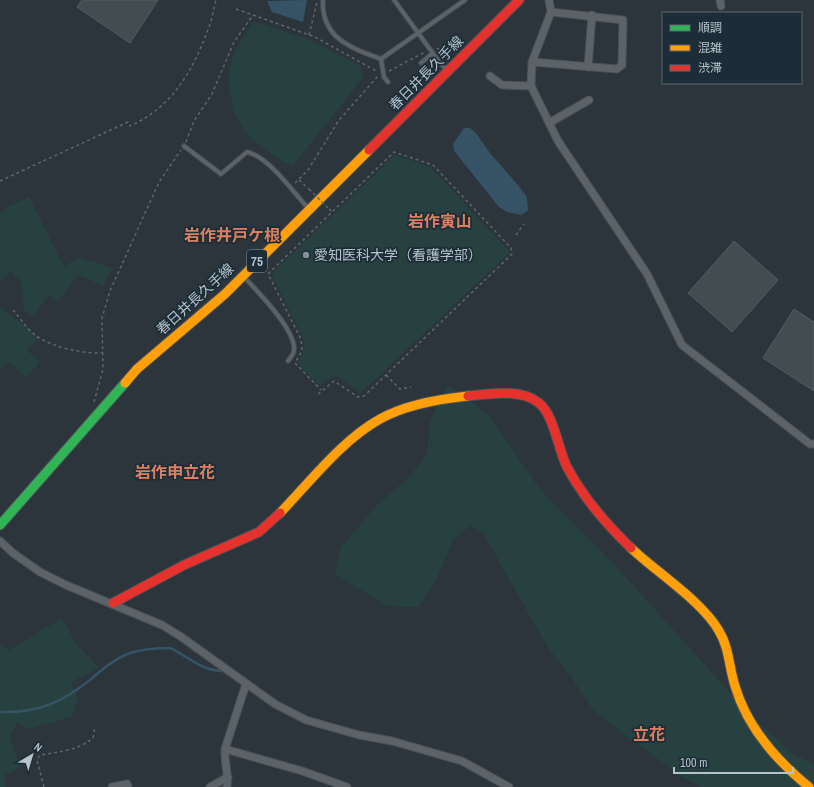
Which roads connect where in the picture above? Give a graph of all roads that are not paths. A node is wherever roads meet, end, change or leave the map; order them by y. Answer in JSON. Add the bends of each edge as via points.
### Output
{"nodes":[{"id":1,"x":323,"y":0,"type":"edge"},
{"id":2,"x":394,"y":0,"type":"edge"},
{"id":3,"x":465,"y":0,"type":"edge"},
{"id":4,"x":519,"y":0,"type":"edge"},
{"id":5,"x":549,"y":0,"type":"edge"},
{"id":6,"x":551,"y":12,"type":"junction"},
{"id":7,"x":592,"y":15,"type":"junction"},
{"id":8,"x":418,"y":34,"type":"junction"},
{"id":9,"x":432,"y":53,"type":"junction"},
{"id":10,"x":381,"y":59,"type":"junction"},
{"id":11,"x":421,"y":62,"type":"dead end"},
{"id":12,"x":532,"y":62,"type":"junction"},
{"id":13,"x":588,"y":67,"type":"junction"},
{"id":14,"x":448,"y":70,"type":"junction"},
{"id":15,"x":490,"y":76,"type":"dead end"},
{"id":16,"x":388,"y":82,"type":"dead end"},
{"id":17,"x":531,"y":86,"type":"junction"},
{"id":18,"x":589,"y":100,"type":"dead end"},
{"id":19,"x":549,"y":123,"type":"junction"},
{"id":20,"x":184,"y":146,"type":"road end"},
{"id":21,"x":309,"y":209,"type":"junction"},
{"id":22,"x":243,"y":276,"type":"junction"},
{"id":23,"x":288,"y":361,"type":"dead end"},
{"id":24,"x":814,"y":444,"type":"edge"},
{"id":25,"x":0,"y":525,"type":"edge"},
{"id":26,"x":0,"y":541,"type":"edge"},
{"id":27,"x":113,"y":603,"type":"junction"},
{"id":28,"x":246,"y":684,"type":"junction"},
{"id":29,"x":225,"y":749,"type":"junction"},
{"id":30,"x":228,"y":776,"type":"junction"},
{"id":31,"x":112,"y":787,"type":"edge"},
{"id":32,"x":128,"y":787,"type":"edge"},
{"id":33,"x":210,"y":787,"type":"edge"},
{"id":34,"x":227,"y":787,"type":"edge"},
{"id":35,"x":347,"y":787,"type":"edge"},
{"id":36,"x":509,"y":787,"type":"edge"},
{"id":37,"x":809,"y":787,"type":"edge"}],
"edges":[{"from":1,"to":10,"type":"lane","via":[[324,17],[334,35],[360,51]]},
{"from":2,"to":8,"type":"lane"},
{"from":3,"to":8,"type":"lane"},
{"from":4,"to":14,"type":"street","name":"春日井長久手線","number":"75"},
{"from":5,"to":6,"type":"street"},
{"from":6,"to":7,"type":"street"},
{"from":6,"to":12,"type":"street"},
{"from":7,"to":13,"type":"street"},
{"from":7,"to":13,"type":"street","via":[[623,20],[622,65],[618,69]]},
{"from":8,"to":9,"type":"lane"},
{"from":8,"to":10,"type":"lane"},
{"from":9,"to":11,"type":"lane"},
{"from":9,"to":14,"type":"lane"},
{"from":10,"to":16,"type":"lane","via":[[384,77]]},
{"from":12,"to":13,"type":"street"},
{"from":12,"to":17,"type":"street"},
{"from":14,"to":21,"type":"street","name":"春日井長久手線","number":"75"},
{"from":15,"to":17,"type":"street","via":[[502,85]]},
{"from":17,"to":19,"type":"street"},
{"from":18,"to":19,"type":"street"},
{"from":19,"to":24,"type":"street","via":[[558,141],[647,274],[682,345],[810,444]]},
{"from":20,"to":21,"type":"lane","via":[[220,174],[247,152],[253,154]]},
{"from":21,"to":22,"type":"street","name":"春日井長久手線","number":"75"},
{"from":22,"to":23,"type":"lane","via":[[268,301],[293,343],[294,352]]},
{"from":22,"to":25,"type":"street","name":"春日井長久手線","number":"75","via":[[137,369]]},
{"from":26,"to":27,"type":"street","via":[[40,572]]},
{"from":27,"to":28,"type":"street","via":[[162,625]]},
{"from":27,"to":37,"type":"street","via":[[184,565],[259,532],[349,441],[385,417],[431,402],[472,395],[522,395],[538,401],[544,409],[562,456],[590,503],[611,528],[704,612],[719,631],[736,688],[748,717],[777,759]]},
{"from":28,"to":29,"type":"street"},
{"from":28,"to":36,"type":"street","via":[[275,704],[306,720],[462,761]]},
{"from":29,"to":30,"type":"street"},
{"from":29,"to":35,"type":"street"},
{"from":30,"to":33,"type":"street"},
{"from":30,"to":34,"type":"street"},
{"from":31,"to":32,"type":"street","via":[[127,784]]}]}
